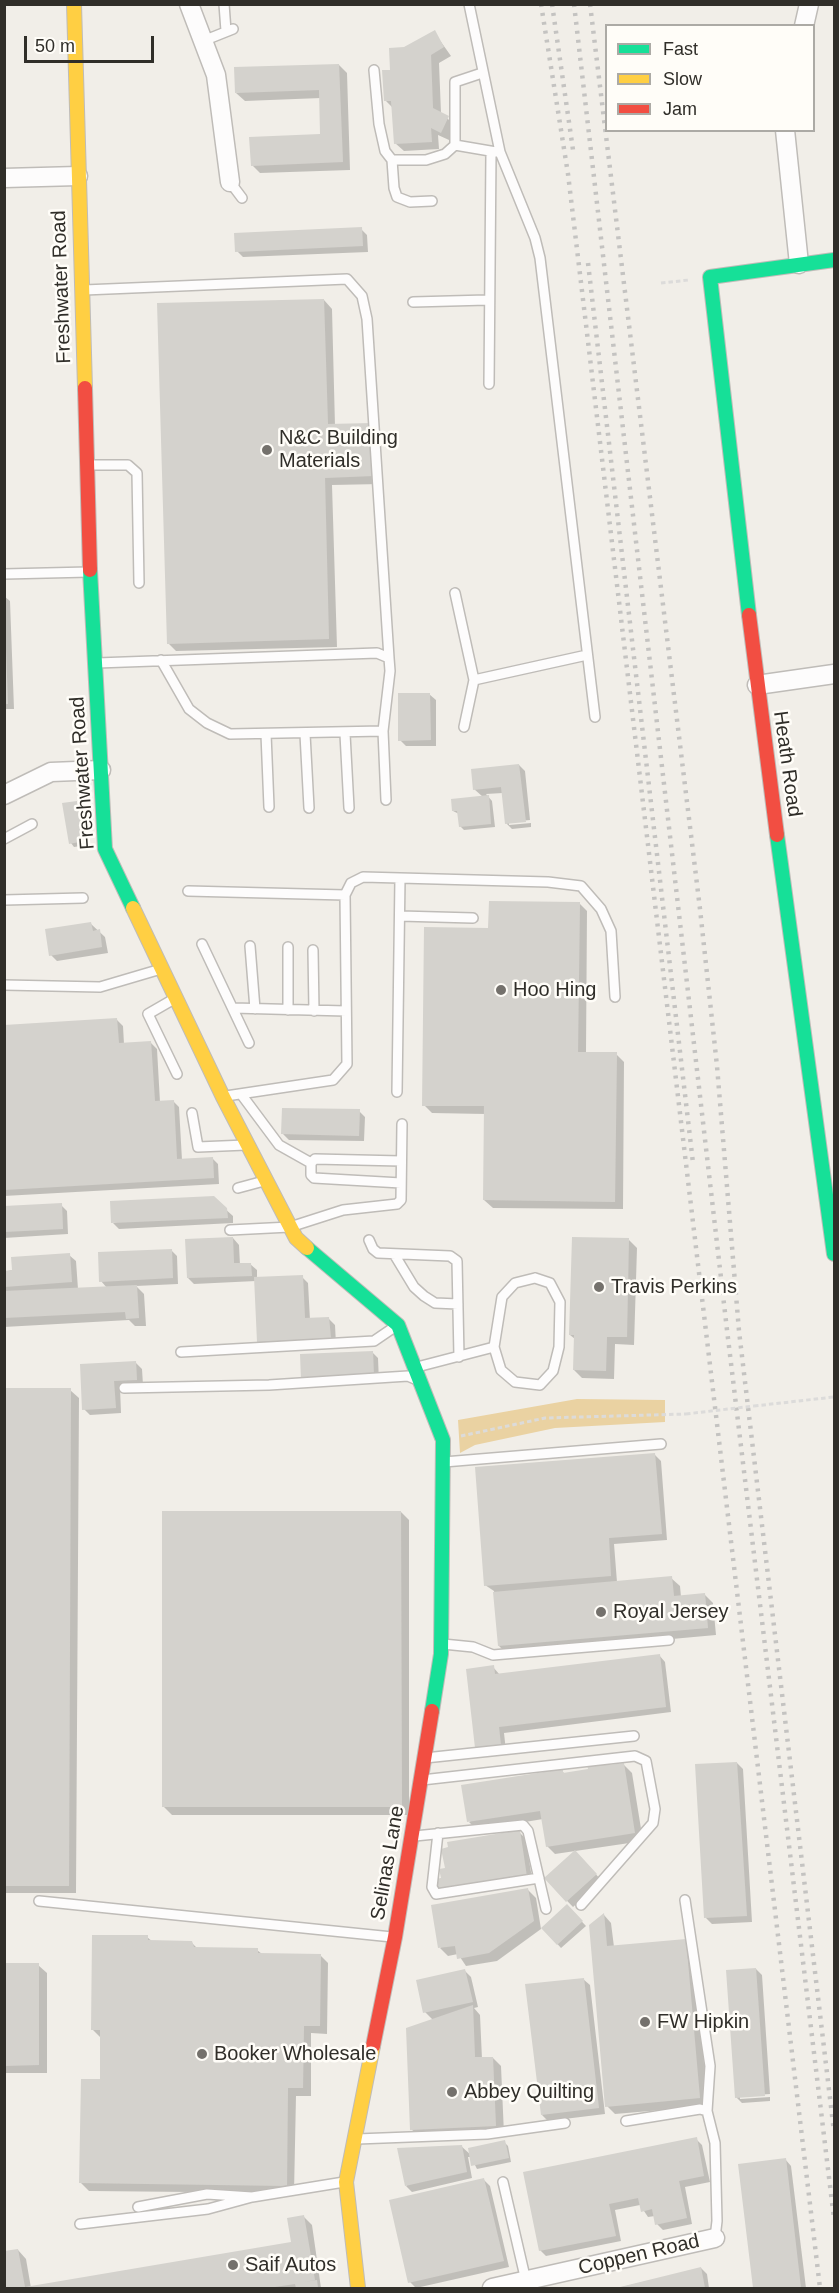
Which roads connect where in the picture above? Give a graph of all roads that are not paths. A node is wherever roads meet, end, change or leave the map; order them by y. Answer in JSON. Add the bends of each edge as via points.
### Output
{"nodes":[{"id":1,"x":74,"y":4,"type":"edge"},
{"id":2,"x":189,"y":4,"type":"edge"},
{"id":3,"x":224,"y":4,"type":"edge"},
{"id":4,"x":469,"y":4,"type":"edge"},
{"id":5,"x":809,"y":4,"type":"edge"},
{"id":6,"x":804,"y":24,"type":"edge"},
{"id":7,"x":203,"y":41,"type":"junction"},
{"id":8,"x":374,"y":70,"type":"dead end"},
{"id":9,"x":482,"y":73,"type":"junction"},
{"id":10,"x":784,"y":132,"type":"edge"},
{"id":11,"x":455,"y":145,"type":"junction"},
{"id":12,"x":495,"y":152,"type":"junction"},
{"id":13,"x":392,"y":160,"type":"junction"},
{"id":14,"x":78,"y":176,"type":"junction"},
{"id":15,"x":4,"y":178,"type":"edge"},
{"id":16,"x":230,"y":182,"type":"joint"},
{"id":17,"x":242,"y":198,"type":"dead end"},
{"id":18,"x":432,"y":201,"type":"dead end"},
{"id":19,"x":834,"y":260,"type":"edge"},
{"id":20,"x":799,"y":264,"type":"junction"},
{"id":21,"x":81,"y":290,"type":"junction"},
{"id":22,"x":487,"y":300,"type":"junction"},
{"id":23,"x":413,"y":302,"type":"dead end"},
{"id":24,"x":489,"y":384,"type":"dead end"},
{"id":25,"x":87,"y":465,"type":"junction"},
{"id":26,"x":90,"y":572,"type":"junction"},
{"id":27,"x":4,"y":574,"type":"edge"},
{"id":28,"x":139,"y":583,"type":"dead end"},
{"id":29,"x":455,"y":593,"type":"dead end"},
{"id":30,"x":587,"y":656,"type":"junction"},
{"id":31,"x":389,"y":658,"type":"junction"},
{"id":32,"x":161,"y":660,"type":"junction"},
{"id":33,"x":95,"y":663,"type":"junction"},
{"id":34,"x":834,"y":674,"type":"edge"},
{"id":35,"x":474,"y":680,"type":"junction"},
{"id":36,"x":757,"y":685,"type":"junction"},
{"id":37,"x":595,"y":717,"type":"dead end"},
{"id":38,"x":464,"y":727,"type":"dead end"},
{"id":39,"x":383,"y":731,"type":"junction"},
{"id":40,"x":266,"y":734,"type":"junction"},
{"id":41,"x":305,"y":734,"type":"junction"},
{"id":42,"x":345,"y":734,"type":"junction"},
{"id":43,"x":101,"y":770,"type":"junction"},
{"id":44,"x":4,"y":795,"type":"edge"},
{"id":45,"x":386,"y":800,"type":"dead end"},
{"id":46,"x":269,"y":807,"type":"dead end"},
{"id":47,"x":309,"y":808,"type":"dead end"},
{"id":48,"x":349,"y":808,"type":"dead end"},
{"id":49,"x":32,"y":824,"type":"dead end"},
{"id":50,"x":4,"y":839,"type":"edge"},
{"id":51,"x":400,"y":878,"type":"junction"},
{"id":52,"x":188,"y":891,"type":"dead end"},
{"id":53,"x":345,"y":895,"type":"junction"},
{"id":54,"x":83,"y":898,"type":"dead end"},
{"id":55,"x":4,"y":900,"type":"edge"},
{"id":56,"x":400,"y":916,"type":"junction"},
{"id":57,"x":473,"y":918,"type":"dead end"},
{"id":58,"x":202,"y":944,"type":"dead end"},
{"id":59,"x":250,"y":946,"type":"dead end"},
{"id":60,"x":288,"y":947,"type":"dead end"},
{"id":61,"x":313,"y":950,"type":"dead end"},
{"id":62,"x":163,"y":969,"type":"junction"},
{"id":63,"x":4,"y":985,"type":"edge"},
{"id":64,"x":615,"y":997,"type":"dead end"},
{"id":65,"x":176,"y":998,"type":"junction"},
{"id":66,"x":233,"y":1008,"type":"junction"},
{"id":67,"x":255,"y":1009,"type":"junction"},
{"id":68,"x":288,"y":1010,"type":"junction"},
{"id":69,"x":314,"y":1011,"type":"junction"},
{"id":70,"x":346,"y":1011,"type":"junction"},
{"id":71,"x":249,"y":1043,"type":"dead end"},
{"id":72,"x":177,"y":1074,"type":"dead end"},
{"id":73,"x":397,"y":1092,"type":"dead end"},
{"id":74,"x":241,"y":1094,"type":"junction"},
{"id":75,"x":223,"y":1097,"type":"junction"},
{"id":76,"x":192,"y":1113,"type":"dead end"},
{"id":77,"x":402,"y":1124,"type":"dead end"},
{"id":78,"x":248,"y":1145,"type":"junction"},
{"id":79,"x":401,"y":1161,"type":"junction"},
{"id":80,"x":311,"y":1162,"type":"junction"},
{"id":81,"x":266,"y":1180,"type":"junction"},
{"id":82,"x":401,"y":1183,"type":"junction"},
{"id":83,"x":238,"y":1188,"type":"dead end"},
{"id":84,"x":832,"y":1210,"type":"edge"},
{"id":85,"x":290,"y":1227,"type":"junction"},
{"id":86,"x":230,"y":1230,"type":"dead end"},
{"id":87,"x":369,"y":1240,"type":"dead end"},
{"id":88,"x":394,"y":1254,"type":"junction"},
{"id":89,"x":834,"y":1254,"type":"edge"},
{"id":90,"x":458,"y":1304,"type":"junction"},
{"id":91,"x":398,"y":1325,"type":"junction"},
{"id":92,"x":494,"y":1347,"type":"junction"},
{"id":93,"x":181,"y":1352,"type":"dead end"},
{"id":94,"x":459,"y":1357,"type":"junction"},
{"id":95,"x":417,"y":1374,"type":"junction"},
{"id":96,"x":124,"y":1388,"type":"dead end"},
{"id":97,"x":443,"y":1440,"type":"joint"},
{"id":98,"x":661,"y":1444,"type":"dead end"},
{"id":99,"x":444,"y":1462,"type":"junction"},
{"id":100,"x":669,"y":1640,"type":"dead end"},
{"id":101,"x":440,"y":1644,"type":"junction"},
{"id":102,"x":634,"y":1736,"type":"dead end"},
{"id":103,"x":426,"y":1758,"type":"junction"},
{"id":104,"x":422,"y":1779,"type":"junction"},
{"id":105,"x":438,"y":1833,"type":"junction"},
{"id":106,"x":412,"y":1836,"type":"junction"},
{"id":107,"x":539,"y":1878,"type":"junction"},
{"id":108,"x":685,"y":1900,"type":"dead end"},
{"id":109,"x":39,"y":1901,"type":"dead end"},
{"id":110,"x":581,"y":1905,"type":"dead end"},
{"id":111,"x":546,"y":1909,"type":"dead end"},
{"id":112,"x":395,"y":1937,"type":"junction"},
{"id":113,"x":707,"y":2111,"type":"junction"},
{"id":114,"x":626,"y":2121,"type":"dead end"},
{"id":115,"x":566,"y":2123,"type":"dead end"},
{"id":116,"x":354,"y":2139,"type":"junction"},
{"id":117,"x":346,"y":2182,"type":"junction"},
{"id":118,"x":503,"y":2182,"type":"dead end"},
{"id":119,"x":252,"y":2197,"type":"junction"},
{"id":120,"x":138,"y":2207,"type":"dead end"},
{"id":121,"x":80,"y":2224,"type":"dead end"},
{"id":122,"x":715,"y":2238,"type":"joint"},
{"id":123,"x":526,"y":2281,"type":"junction"},
{"id":124,"x":358,"y":2289,"type":"edge"},
{"id":125,"x":492,"y":2289,"type":"edge"}],
"edges":[{"from":1,"to":14,"type":"street","name":"Freshwater Road"},
{"from":2,"to":7,"type":"street"},
{"from":3,"to":7,"type":"lane","via":[[229,30]]},
{"from":4,"to":9,"type":"lane"},
{"from":5,"to":6,"type":"street"},
{"from":7,"to":16,"type":"street","via":[[216,75]]},
{"from":8,"to":13,"type":"lane","via":[[379,124],[385,151]]},
{"from":9,"to":11,"type":"lane","via":[[455,82]]},
{"from":9,"to":12,"type":"lane"},
{"from":10,"to":20,"type":"street"},
{"from":11,"to":12,"type":"lane"},
{"from":11,"to":13,"type":"lane","via":[[445,154],[426,160]]},
{"from":12,"to":22,"type":"lane"},
{"from":12,"to":30,"type":"lane","via":[[535,238],[542,268]]},
{"from":13,"to":18,"type":"lane","via":[[397,197],[410,202]]},
{"from":14,"to":15,"type":"street"},
{"from":14,"to":21,"type":"street","name":"Freshwater Road"},
{"from":16,"to":17,"type":"lane"},
{"from":19,"to":20,"type":"street"},
{"from":20,"to":36,"type":"street","name":"Heath Road","via":[[710,278]]},
{"from":21,"to":25,"type":"street","name":"Freshwater Road"},
{"from":21,"to":31,"type":"lane","via":[[347,279],[362,296],[367,319]]},
{"from":22,"to":23,"type":"lane"},
{"from":22,"to":24,"type":"lane"},
{"from":25,"to":26,"type":"street","name":"Freshwater Road"},
{"from":25,"to":28,"type":"lane","via":[[128,465],[137,473]]},
{"from":26,"to":27,"type":"lane"},
{"from":26,"to":33,"type":"street","name":"Freshwater Road"},
{"from":29,"to":35,"type":"lane"},
{"from":30,"to":35,"type":"lane"},
{"from":30,"to":37,"type":"lane"},
{"from":31,"to":32,"type":"lane","via":[[378,653]]},
{"from":31,"to":39,"type":"lane"},
{"from":32,"to":33,"type":"lane"},
{"from":32,"to":40,"type":"lane","via":[[189,709],[207,723],[230,734]]},
{"from":33,"to":43,"type":"street","name":"Freshwater Road"},
{"from":34,"to":36,"type":"street"},
{"from":35,"to":38,"type":"lane"},
{"from":36,"to":84,"type":"street","name":"Heath Road"},
{"from":39,"to":42,"type":"lane"},
{"from":39,"to":45,"type":"lane"},
{"from":40,"to":41,"type":"lane"},
{"from":40,"to":46,"type":"lane"},
{"from":41,"to":42,"type":"lane"},
{"from":41,"to":47,"type":"lane"},
{"from":42,"to":48,"type":"lane"},
{"from":43,"to":44,"type":"street","via":[[51,772]]},
{"from":43,"to":62,"type":"street","name":"Freshwater Road","via":[[105,849]]},
{"from":49,"to":50,"type":"lane"},
{"from":51,"to":53,"type":"lane","via":[[363,877],[351,883]]},
{"from":51,"to":56,"type":"lane"},
{"from":51,"to":64,"type":"lane","via":[[581,886],[601,909],[611,931]]},
{"from":52,"to":53,"type":"lane"},
{"from":53,"to":70,"type":"lane"},
{"from":54,"to":55,"type":"lane"},
{"from":56,"to":57,"type":"lane"},
{"from":56,"to":73,"type":"lane"},
{"from":58,"to":66,"type":"lane"},
{"from":59,"to":67,"type":"lane"},
{"from":60,"to":68,"type":"lane"},
{"from":61,"to":69,"type":"lane"},
{"from":62,"to":63,"type":"lane","via":[[100,987]]},
{"from":62,"to":65,"type":"street","name":"Freshwater Road"},
{"from":65,"to":72,"type":"lane","via":[[148,1014]]},
{"from":65,"to":75,"type":"street","name":"Freshwater Road"},
{"from":66,"to":67,"type":"lane"},
{"from":66,"to":71,"type":"lane"},
{"from":67,"to":68,"type":"lane"},
{"from":68,"to":69,"type":"lane"},
{"from":69,"to":70,"type":"lane"},
{"from":70,"to":74,"type":"lane","via":[[346,1064],[333,1080]]},
{"from":74,"to":75,"type":"lane"},
{"from":74,"to":80,"type":"lane","via":[[279,1145]]},
{"from":75,"to":78,"type":"street","name":"Freshwater Road"},
{"from":76,"to":78,"type":"lane","via":[[198,1147]]},
{"from":77,"to":79,"type":"lane"},
{"from":78,"to":81,"type":"street","name":"Freshwater Road"},
{"from":79,"to":80,"type":"lane"},
{"from":79,"to":82,"type":"lane"},
{"from":80,"to":82,"type":"lane","via":[[314,1178]]},
{"from":81,"to":83,"type":"lane"},
{"from":81,"to":85,"type":"street","name":"Freshwater Road"},
{"from":82,"to":85,"type":"lane","via":[[401,1200],[397,1204],[343,1210]]},
{"from":84,"to":89,"type":"street","name":"Heath Road"},
{"from":85,"to":86,"type":"lane"},
{"from":85,"to":91,"type":"street","name":"Freshwater Road","via":[[296,1238]]},
{"from":87,"to":88,"type":"lane","via":[[378,1253]]},
{"from":88,"to":90,"type":"lane","via":[[424,1296],[435,1303]]},
{"from":88,"to":90,"type":"lane","via":[[454,1258]]},
{"from":90,"to":94,"type":"lane"},
{"from":91,"to":93,"type":"lane","via":[[374,1341]]},
{"from":91,"to":95,"type":"street","name":"Freshwater Road"},
{"from":92,"to":92,"type":"lane","via":[[502,1297],[515,1283],[535,1278],[550,1283],[560,1302],[559,1347],[553,1371],[540,1386],[515,1382],[501,1370]]},
{"from":92,"to":94,"type":"lane"},
{"from":94,"to":95,"type":"lane"},
{"from":95,"to":96,"type":"lane","via":[[269,1385]]},
{"from":95,"to":97,"type":"street","name":"Freshwater Road"},
{"from":97,"to":99,"type":"street","name":"Selinas Lane"},
{"from":98,"to":99,"type":"lane"},
{"from":99,"to":101,"type":"street","name":"Selinas Lane"},
{"from":100,"to":101,"type":"lane","via":[[493,1655],[473,1647]]},
{"from":101,"to":103,"type":"street","name":"Selinas Lane"},
{"from":102,"to":103,"type":"lane"},
{"from":103,"to":104,"type":"street","name":"Selinas Lane"},
{"from":104,"to":106,"type":"street","name":"Selinas Lane"},
{"from":104,"to":110,"type":"lane","via":[[636,1756],[646,1761],[656,1809],[653,1823]]},
{"from":105,"to":106,"type":"lane"},
{"from":105,"to":107,"type":"lane","via":[[523,1826],[528,1831]]},
{"from":105,"to":107,"type":"lane","via":[[432,1887],[436,1894]]},
{"from":106,"to":112,"type":"street","name":"Selinas Lane"},
{"from":107,"to":111,"type":"lane"},
{"from":108,"to":113,"type":"lane","via":[[710,2066]]},
{"from":109,"to":112,"type":"lane"},
{"from":112,"to":116,"type":"street","name":"Selinas Lane"},
{"from":113,"to":114,"type":"lane"},
{"from":113,"to":122,"type":"lane","via":[[715,2143]]},
{"from":115,"to":116,"type":"lane","via":[[487,2134]]},
{"from":116,"to":117,"type":"street","name":"Selinas Lane"},
{"from":117,"to":119,"type":"lane"},
{"from":117,"to":124,"type":"street","name":"Selinas Lane"},
{"from":118,"to":123,"type":"lane"},
{"from":119,"to":120,"type":"lane","via":[[207,2194]]},
{"from":119,"to":121,"type":"lane","via":[[208,2209]]},
{"from":122,"to":123,"type":"street","name":"Coppen Road"},
{"from":123,"to":125,"type":"street","name":"Coppen Road"}]}
